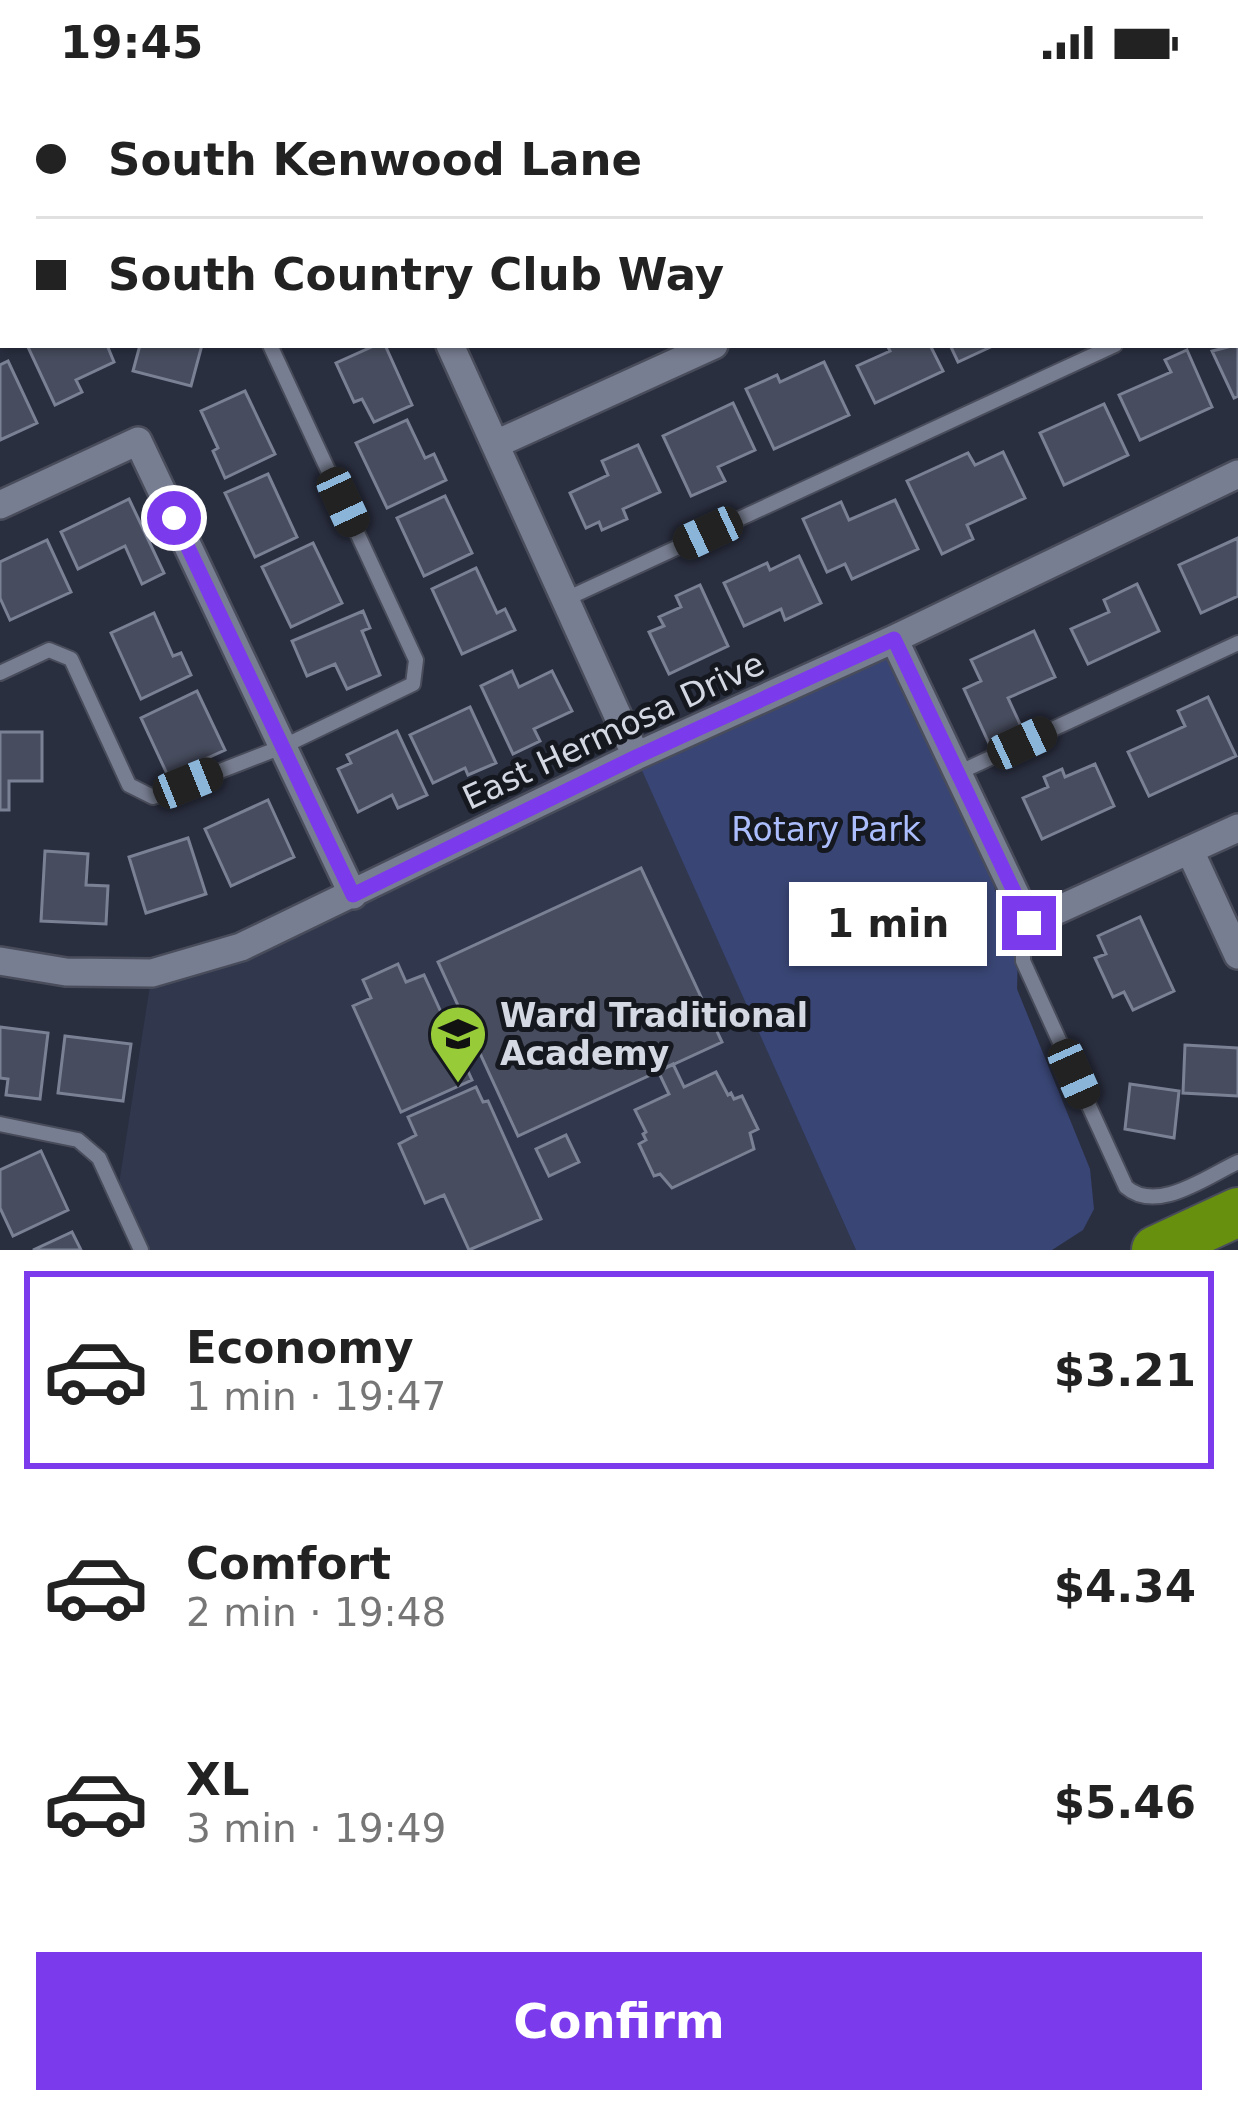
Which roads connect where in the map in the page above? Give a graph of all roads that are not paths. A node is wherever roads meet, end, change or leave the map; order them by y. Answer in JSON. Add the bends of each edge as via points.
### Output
{"nodes":[{"id":1,"x":271,"y":348,"type":"edge"},
{"id":2,"x":451,"y":348,"type":"edge"},
{"id":3,"x":707,"y":348,"type":"edge"},
{"id":4,"x":1108,"y":348,"type":"edge"},
{"id":5,"x":496,"y":444,"type":"junction"},
{"id":6,"x":1238,"y":474,"type":"edge"},
{"id":7,"x":0,"y":505,"type":"edge"},
{"id":8,"x":566,"y":599,"type":"junction"},
{"id":9,"x":894,"y":639,"type":"junction"},
{"id":10,"x":1238,"y":643,"type":"edge"},
{"id":11,"x":0,"y":673,"type":"edge"},
{"id":12,"x":283,"y":747,"type":"junction"},
{"id":13,"x":636,"y":757,"type":"junction"},
{"id":14,"x":958,"y":773,"type":"junction"},
{"id":15,"x":1238,"y":828,"type":"edge"},
{"id":16,"x":1190,"y":851,"type":"junction"},
{"id":17,"x":353,"y":895,"type":"junction"},
{"id":18,"x":1029,"y":923,"type":"junction"},
{"id":19,"x":1238,"y":955,"type":"edge"},
{"id":20,"x":0,"y":961,"type":"edge"},
{"id":21,"x":0,"y":1124,"type":"edge"},
{"id":22,"x":1238,"y":1162,"type":"edge"},
{"id":23,"x":1238,"y":1211,"type":"edge"},
{"id":24,"x":140,"y":1250,"type":"edge"},
{"id":25,"x":1156,"y":1250,"type":"edge"}],
"edges":[{"from":1,"to":12,"type":"lane","via":[[416,660],[413,685]]},
{"from":2,"to":5,"type":"street"},
{"from":3,"to":5,"type":"street"},
{"from":4,"to":8,"type":"lane"},
{"from":5,"to":8,"type":"street"},
{"from":6,"to":9,"type":"street","name":"East Hermosa Drive"},
{"from":7,"to":12,"type":"street","via":[[138,441]]},
{"from":8,"to":13,"type":"street"},
{"from":9,"to":13,"type":"street","name":"East Hermosa Drive"},
{"from":9,"to":14,"type":"street"},
{"from":10,"to":14,"type":"lane"},
{"from":11,"to":12,"type":"lane","via":[[49,650],[71,659],[129,785],[152,797]]},
{"from":12,"to":17,"type":"street"},
{"from":13,"to":17,"type":"street","name":"East Hermosa Drive"},
{"from":14,"to":18,"type":"street"},
{"from":15,"to":16,"type":"street"},
{"from":16,"to":18,"type":"street"},
{"from":16,"to":19,"type":"street"},
{"from":17,"to":20,"type":"street","name":"East Hermosa Drive","via":[[241,947],[152,973]]},
{"from":18,"to":22,"type":"lane","via":[[1023,961],[1126,1187],[1152,1199]]},
{"from":21,"to":24,"type":"lane","via":[[78,1140],[99,1158]]},
{"from":23,"to":25,"type":"highway"}]}
